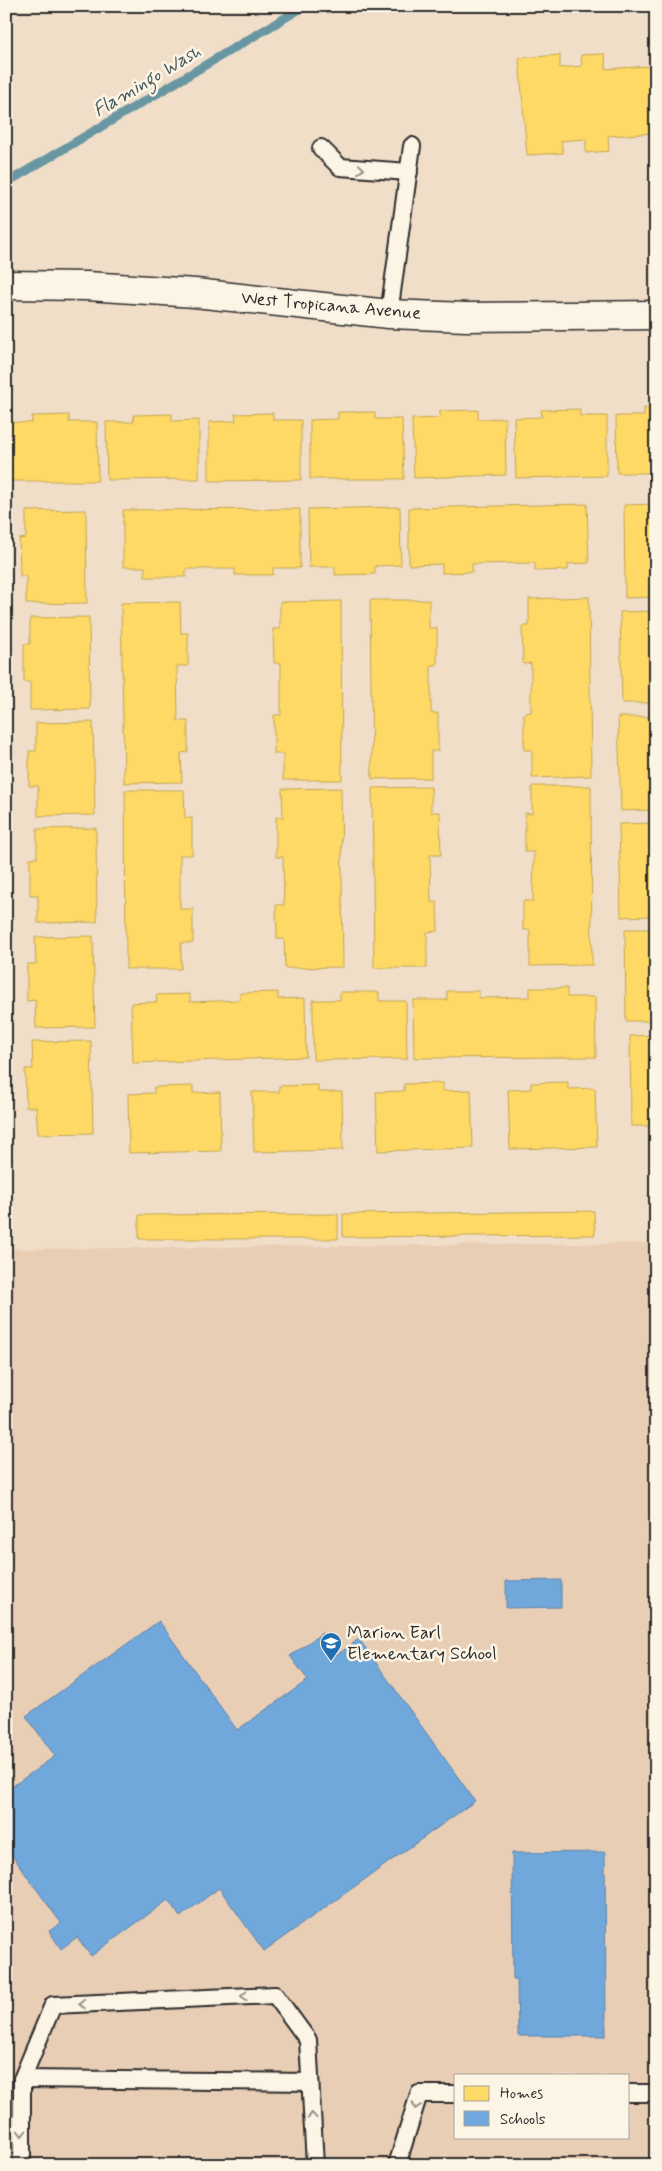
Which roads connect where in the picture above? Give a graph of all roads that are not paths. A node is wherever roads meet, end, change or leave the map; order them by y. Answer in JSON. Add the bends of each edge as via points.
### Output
{"nodes":[{"id":1,"x":412,"y":146,"type":"dead end"},
{"id":2,"x":321,"y":148,"type":"dead end"},
{"id":3,"x":409,"y":172,"type":"junction"},
{"id":4,"x":6,"y":285,"type":"edge"},
{"id":5,"x":389,"y":314,"type":"junction"},
{"id":6,"x":656,"y":315,"type":"edge"},
{"id":7,"x":22,"y":2079,"type":"junction"},
{"id":8,"x":310,"y":2082,"type":"junction"},
{"id":9,"x":656,"y":2092,"type":"edge"},
{"id":10,"x":630,"y":2093,"type":"edge"},
{"id":11,"x":454,"y":2094,"type":"edge"},
{"id":12,"x":22,"y":2165,"type":"edge"},
{"id":13,"x":315,"y":2165,"type":"edge"},
{"id":14,"x":397,"y":2165,"type":"edge"}],
"edges":[{"from":1,"to":3,"type":"lane"},
{"from":2,"to":3,"type":"lane","one_way":true,"via":[[340,167]]},
{"from":3,"to":5,"type":"lane"},
{"from":4,"to":5,"type":"main road","name":"West Tropicana Avenue","via":[[194,293]]},
{"from":5,"to":6,"type":"main road","name":"West Tropicana Avenue","via":[[467,317]]},
{"from":7,"to":8,"type":"lane"},
{"from":8,"to":7,"type":"lane","one_way":true,"via":[[308,2040],[275,1995],[53,2006]]},
{"from":7,"to":12,"type":"lane","one_way":true},
{"from":13,"to":8,"type":"lane","one_way":true},
{"from":9,"to":10,"type":"lane"},
{"from":11,"to":14,"type":"lane","one_way":true,"via":[[419,2094]]}]}
